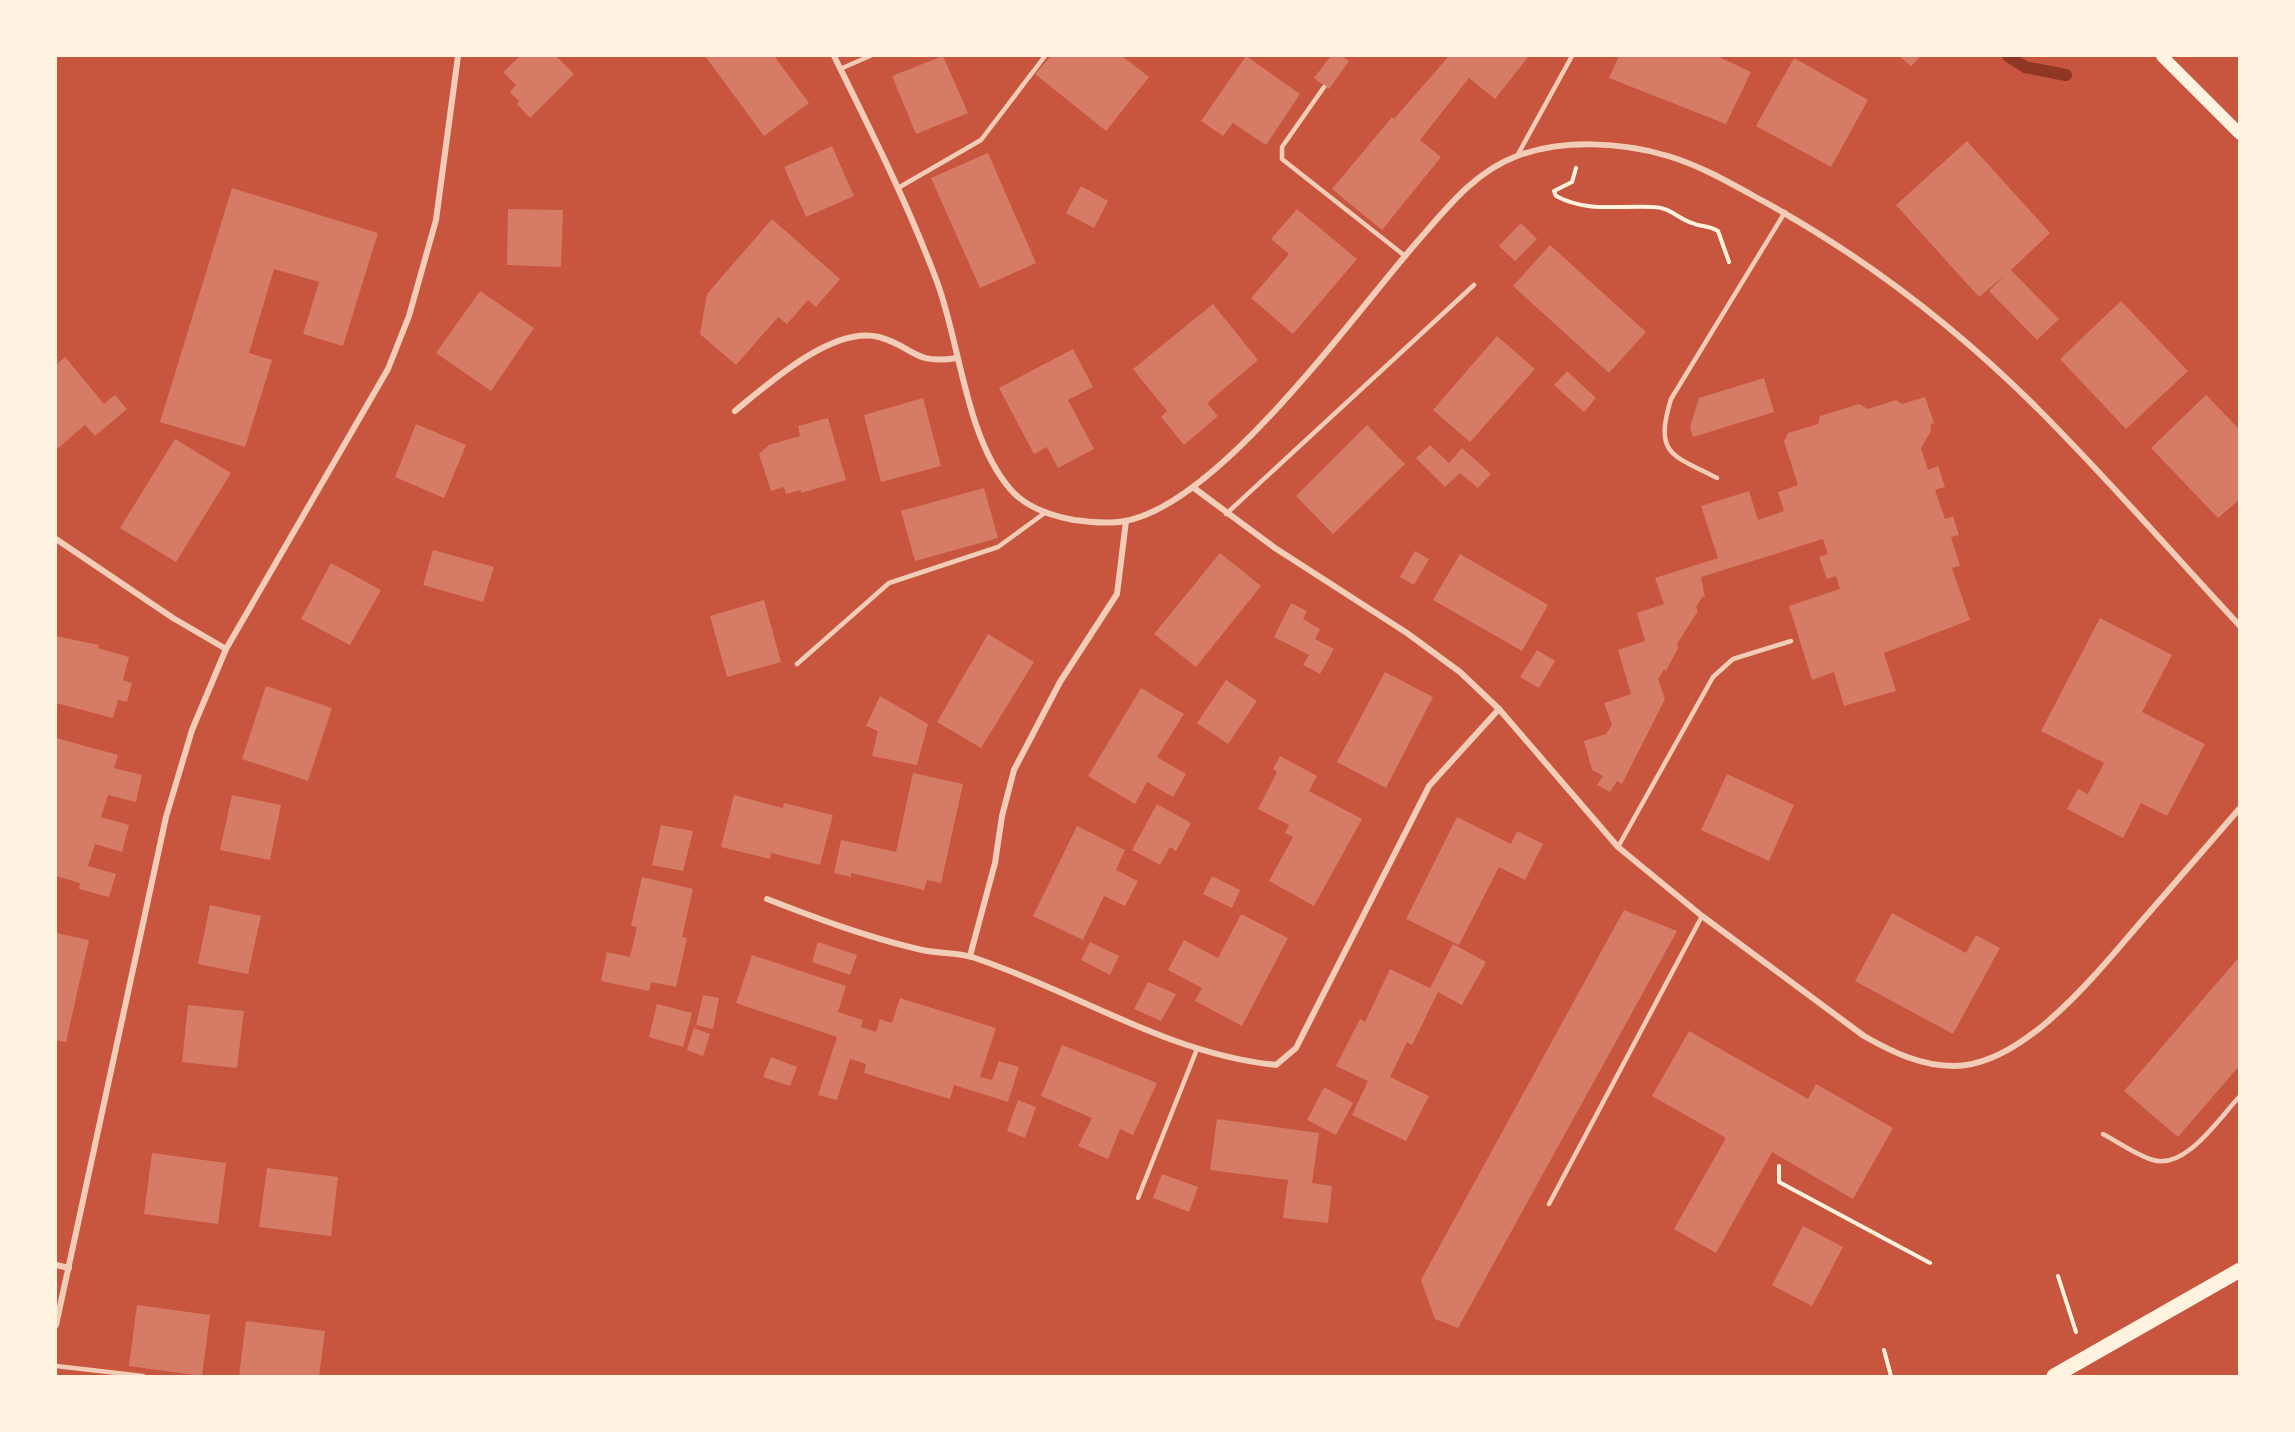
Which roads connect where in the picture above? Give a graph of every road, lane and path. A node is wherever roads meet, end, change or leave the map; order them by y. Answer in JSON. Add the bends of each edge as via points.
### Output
{"nodes":[{"id":1,"x":458,"y":56,"type":"edge"},
{"id":2,"x":834,"y":56,"type":"edge"},
{"id":3,"x":870,"y":56,"type":"edge"},
{"id":4,"x":1045,"y":56,"type":"edge"},
{"id":5,"x":1572,"y":56,"type":"edge"},
{"id":6,"x":2162,"y":56,"type":"edge"},
{"id":7,"x":840,"y":69,"type":"junction"},
{"id":8,"x":1324,"y":87,"type":"dead end"},
{"id":9,"x":2240,"y":134,"type":"edge"},
{"id":10,"x":1517,"y":156,"type":"junction"},
{"id":11,"x":1575,"y":171,"type":"dead end"},
{"id":12,"x":898,"y":188,"type":"junction"},
{"id":13,"x":1785,"y":212,"type":"junction"},
{"id":14,"x":1405,"y":256,"type":"junction"},
{"id":15,"x":1474,"y":285,"type":"dead end"},
{"id":16,"x":1737,"y":290,"type":"junction"},
{"id":17,"x":957,"y":358,"type":"junction"},
{"id":18,"x":735,"y":411,"type":"dead end"},
{"id":19,"x":1717,"y":478,"type":"dead end"},
{"id":20,"x":1194,"y":488,"type":"junction"},
{"id":21,"x":1046,"y":512,"type":"junction"},
{"id":22,"x":1226,"y":514,"type":"junction"},
{"id":23,"x":1126,"y":521,"type":"junction"},
{"id":24,"x":56,"y":539,"type":"edge"},
{"id":25,"x":2240,"y":626,"type":"edge"},
{"id":26,"x":1791,"y":641,"type":"dead end"},
{"id":27,"x":226,"y":649,"type":"junction"},
{"id":28,"x":797,"y":664,"type":"dead end"},
{"id":29,"x":1499,"y":709,"type":"junction"},
{"id":30,"x":2240,"y":808,"type":"edge"},
{"id":31,"x":1618,"y":847,"type":"junction"},
{"id":32,"x":766,"y":899,"type":"dead end"},
{"id":33,"x":1702,"y":916,"type":"junction"},
{"id":34,"x":970,"y":957,"type":"junction"},
{"id":35,"x":1197,"y":1049,"type":"junction"},
{"id":36,"x":2240,"y":1096,"type":"edge"},
{"id":37,"x":2103,"y":1134,"type":"dead end"},
{"id":38,"x":1779,"y":1166,"type":"dead end"},
{"id":39,"x":1138,"y":1198,"type":"dead end"},
{"id":40,"x":1549,"y":1204,"type":"dead end"},
{"id":41,"x":1930,"y":1263,"type":"dead end"},
{"id":42,"x":56,"y":1265,"type":"edge"},
{"id":43,"x":69,"y":1268,"type":"junction"},
{"id":44,"x":2240,"y":1270,"type":"edge"},
{"id":45,"x":2058,"y":1276,"type":"dead end"},
{"id":46,"x":56,"y":1324,"type":"edge"},
{"id":47,"x":1884,"y":1350,"type":"dead end"},
{"id":48,"x":2085,"y":1360,"type":"junction"},
{"id":49,"x":56,"y":1366,"type":"edge"},
{"id":50,"x":143,"y":1377,"type":"edge"},
{"id":51,"x":1891,"y":1377,"type":"edge"},
{"id":52,"x":2054,"y":1377,"type":"edge"}],
"edges":[{"from":1,"to":27,"type":"street","via":[[436,220],[409,316],[392,358]]},
{"from":2,"to":7,"type":"street"},
{"from":3,"to":7,"type":"lane"},
{"from":4,"to":12,"type":"lane","via":[[981,141]]},
{"from":5,"to":10,"type":"lane"},
{"from":6,"to":9,"type":"main road"},
{"from":7,"to":12,"type":"street"},
{"from":8,"to":14,"type":"lane","via":[[1282,147],[1282,159]]},
{"from":10,"to":13,"type":"street","via":[[1578,146],[1624,147],[1668,156],[1709,172]]},
{"from":10,"to":14,"type":"street","via":[[1479,176]]},
{"from":11,"to":16,"type":"path","via":[[1572,182],[1554,191],[1556,196],[1603,209],[1667,208],[1692,223],[1709,225],[1718,231]]},
{"from":12,"to":17,"type":"street","via":[[939,284]]},
{"from":13,"to":16,"type":"lane"},
{"from":13,"to":25,"type":"street","via":[[1876,272],[1994,368],[2037,408]]},
{"from":14,"to":20,"type":"street","via":[[1319,361]]},
{"from":15,"to":22,"type":"lane"},
{"from":16,"to":19,"type":"lane","via":[[1671,399],[1664,423],[1665,446],[1673,455]]},
{"from":17,"to":18,"type":"street","via":[[935,362],[879,337],[860,335],[828,345],[785,371]]},
{"from":17,"to":21,"type":"street","via":[[988,452],[1005,482],[1017,496]]},
{"from":20,"to":22,"type":"street"},
{"from":20,"to":23,"type":"street","via":[[1166,505]]},
{"from":21,"to":23,"type":"street","via":[[1085,521]]},
{"from":21,"to":28,"type":"lane","via":[[998,547],[889,583]]},
{"from":22,"to":29,"type":"street","via":[[1407,633],[1460,672]]},
{"from":23,"to":34,"type":"street","via":[[1117,594],[1060,682],[1014,770]]},
{"from":24,"to":27,"type":"street"},
{"from":26,"to":31,"type":"lane","via":[[1733,659],[1713,677]]},
{"from":27,"to":43,"type":"street","via":[[192,730],[166,817]]},
{"from":29,"to":31,"type":"street"},
{"from":29,"to":35,"type":"street","via":[[1429,786],[1296,1048],[1276,1065]]},
{"from":30,"to":33,"type":"street","via":[[2055,1016],[2023,1041],[1987,1059],[1955,1066],[1918,1061],[1864,1036]]},
{"from":31,"to":33,"type":"street"},
{"from":32,"to":34,"type":"street","via":[[828,923],[919,950]]},
{"from":33,"to":40,"type":"lane"},
{"from":34,"to":35,"type":"street"},
{"from":35,"to":39,"type":"lane"},
{"from":36,"to":37,"type":"lane","via":[[2179,1159],[2154,1161]]},
{"from":38,"to":41,"type":"path","via":[[1779,1182]]},
{"from":42,"to":43,"type":"street"},
{"from":43,"to":46,"type":"street"},
{"from":44,"to":48,"type":"main road"},
{"from":45,"to":48,"type":"path"},
{"from":47,"to":51,"type":"path"},
{"from":48,"to":52,"type":"main road"},
{"from":49,"to":50,"type":"lane"}]}
